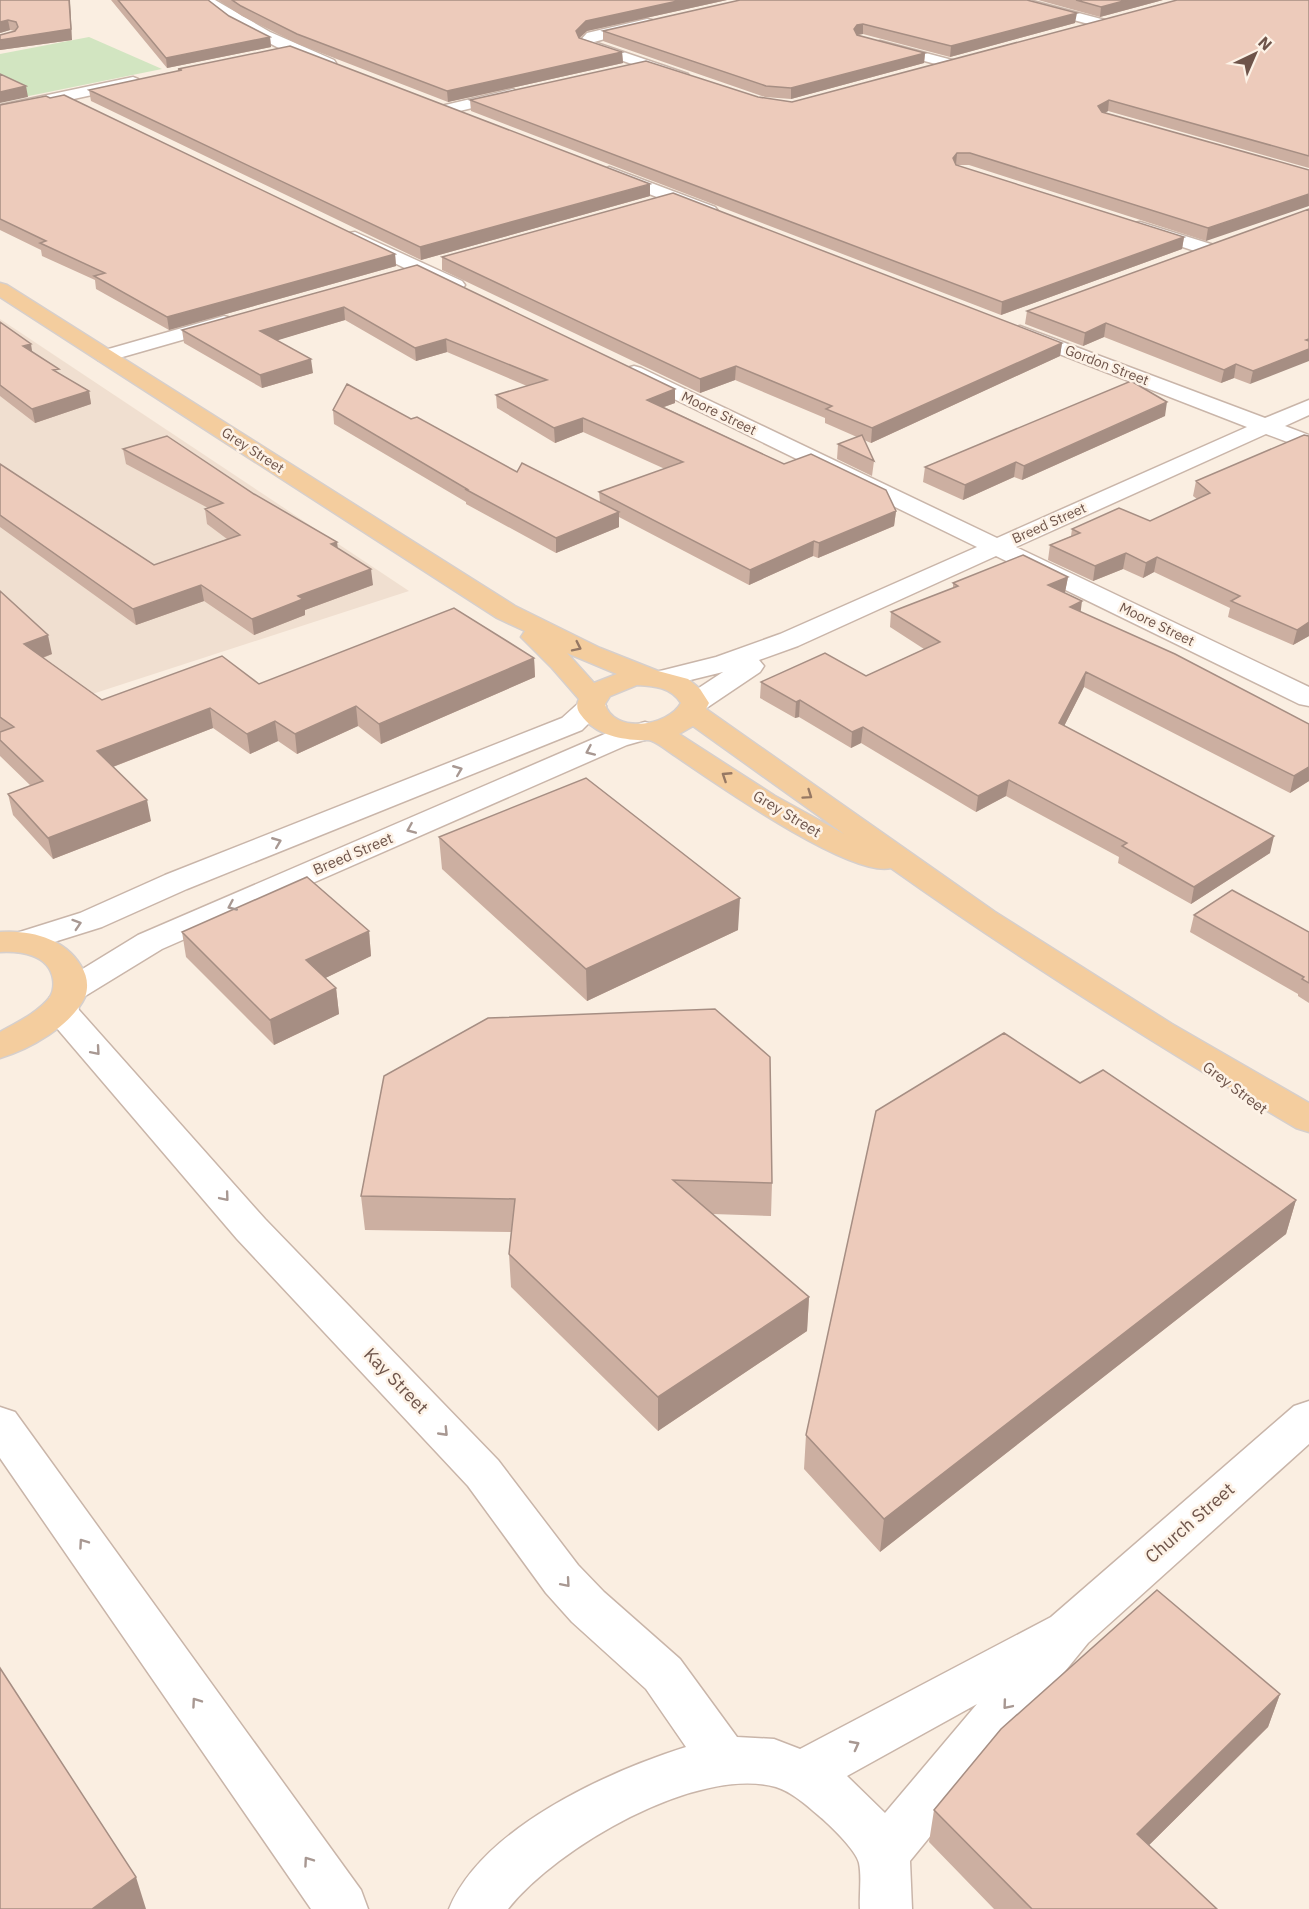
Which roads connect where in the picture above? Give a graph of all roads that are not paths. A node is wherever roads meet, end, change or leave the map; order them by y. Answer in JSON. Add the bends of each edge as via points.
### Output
{"nodes":[{"id":1,"x":206,"y":0,"type":"edge"},
{"id":2,"x":1014,"y":0,"type":"edge"},
{"id":3,"x":662,"y":20,"type":"edge"},
{"id":4,"x":1066,"y":32,"type":"edge"},
{"id":5,"x":862,"y":40,"type":"edge"},
{"id":6,"x":292,"y":49,"type":"junction"},
{"id":7,"x":269,"y":53,"type":"edge"},
{"id":8,"x":646,"y":64,"type":"junction"},
{"id":9,"x":347,"y":70,"type":"edge"},
{"id":10,"x":925,"y":71,"type":"edge"},
{"id":11,"x":613,"y":72,"type":"edge"},
{"id":12,"x":144,"y":80,"type":"edge"},
{"id":13,"x":700,"y":82,"type":"edge"},
{"id":14,"x":525,"y":92,"type":"edge"},
{"id":15,"x":65,"y":97,"type":"junction"},
{"id":16,"x":0,"y":110,"type":"edge"},
{"id":17,"x":97,"y":112,"type":"edge"},
{"id":18,"x":480,"y":122,"type":"edge"},
{"id":19,"x":588,"y":164,"type":"edge"},
{"id":20,"x":674,"y":197,"type":"junction"},
{"id":21,"x":641,"y":207,"type":"edge"},
{"id":22,"x":728,"y":218,"type":"edge"},
{"id":23,"x":1118,"y":220,"type":"edge"},
{"id":24,"x":333,"y":226,"type":"edge"},
{"id":25,"x":1174,"y":261,"type":"edge"},
{"id":26,"x":441,"y":262,"type":"edge"},
{"id":27,"x":418,"y":268,"type":"junction"},
{"id":28,"x":387,"y":277,"type":"edge"},
{"id":29,"x":0,"y":289,"type":"edge"},
{"id":30,"x":472,"y":293,"type":"edge"},
{"id":31,"x":240,"y":318,"type":"edge"},
{"id":32,"x":1010,"y":320,"type":"edge"},
{"id":33,"x":105,"y":356,"type":"junction"},
{"id":34,"x":610,"y":360,"type":"edge"},
{"id":35,"x":1309,"y":407,"type":"edge"},
{"id":36,"x":1266,"y":426,"type":"junction"},
{"id":37,"x":1309,"y":443,"type":"edge"},
{"id":38,"x":996,"y":546,"type":"junction"},
{"id":39,"x":506,"y":612,"type":"junction"},
{"id":40,"x":789,"y":640,"type":"junction"},
{"id":41,"x":657,"y":678,"type":"junction"},
{"id":42,"x":1309,"y":698,"type":"edge"},
{"id":43,"x":592,"y":702,"type":"junction"},
{"id":44,"x":693,"y":707,"type":"junction"},
{"id":45,"x":651,"y":731,"type":"junction"},
{"id":46,"x":926,"y":879,"type":"junction"},
{"id":47,"x":9,"y":939,"type":"edge"},
{"id":48,"x":66,"y":998,"type":"junction"},
{"id":49,"x":1160,"y":1032,"type":"junction"},
{"id":50,"x":0,"y":1046,"type":"edge"},
{"id":51,"x":1309,"y":1119,"type":"edge"},
{"id":52,"x":1309,"y":1143,"type":"edge"},
{"id":53,"x":1309,"y":1418,"type":"edge"},
{"id":54,"x":0,"y":1424,"type":"edge"},
{"id":55,"x":1071,"y":1628,"type":"junction"},
{"id":56,"x":725,"y":1762,"type":"junction"},
{"id":57,"x":804,"y":1773,"type":"junction"},
{"id":58,"x":883,"y":1854,"type":"junction"},
{"id":59,"x":342,"y":1909,"type":"edge"},
{"id":60,"x":475,"y":1909,"type":"edge"},
{"id":61,"x":886,"y":1909,"type":"edge"}],
"edges":[{"from":1,"to":6,"type":"street","via":[[236,21]]},
{"from":2,"to":4,"type":"street","via":[[1105,21]]},
{"from":3,"to":8,"type":"street","via":[[592,36],[585,43]]},
{"from":5,"to":10,"type":"street","via":[[957,62]]},
{"from":6,"to":7,"type":"street"},
{"from":6,"to":9,"type":"street"},
{"from":8,"to":11,"type":"street"},
{"from":8,"to":13,"type":"street"},
{"from":12,"to":15,"type":"street"},
{"from":14,"to":18,"type":"street","via":[[442,107]]},
{"from":15,"to":16,"type":"street"},
{"from":15,"to":17,"type":"street"},
{"from":19,"to":20,"type":"street"},
{"from":20,"to":21,"type":"street"},
{"from":20,"to":22,"type":"street"},
{"from":23,"to":25,"type":"street","via":[[1213,247]]},
{"from":24,"to":27,"type":"street"},
{"from":26,"to":27,"type":"street"},
{"from":27,"to":28,"type":"street"},
{"from":27,"to":30,"type":"street"},
{"from":29,"to":33,"type":"main road","name":"Grey Street"},
{"from":31,"to":33,"type":"street"},
{"from":32,"to":36,"type":"street","name":"Gordon Street"},
{"from":33,"to":39,"type":"main road","name":"Grey Street"},
{"from":34,"to":38,"type":"street","name":"Moore Street"},
{"from":35,"to":36,"type":"street","name":"Breed Street"},
{"from":36,"to":37,"type":"street","name":"Gordon Street"},
{"from":36,"to":38,"type":"street","name":"Breed Street"},
{"from":38,"to":40,"type":"street","name":"Breed Street"},
{"from":38,"to":42,"type":"street","name":"Moore Street"},
{"from":39,"to":41,"type":"main road","name":"Grey Street","one_way":true,"via":[[591,654]]},
{"from":39,"to":43,"type":"main road","name":"Grey Street","via":[[562,662]]},
{"from":40,"to":41,"type":"street","name":"Breed Street","via":[[726,663]]},
{"from":40,"to":44,"type":"street","name":"Breed Street"},
{"from":41,"to":43,"type":"main road","via":[[622,679],[599,690]]},
{"from":41,"to":44,"type":"main road","name":"Grey Street","via":[[678,684],[690,693]]},
{"from":43,"to":45,"type":"main road","name":"Grey Street","via":[[600,719],[620,729]]},
{"from":47,"to":43,"type":"street","one_way":true,"via":[[92,920],[177,882],[572,724]]},
{"from":44,"to":45,"type":"main road","via":[[684,720],[672,727]]},
{"from":44,"to":46,"type":"main road","name":"Grey Street","one_way":true},
{"from":46,"to":45,"type":"main road","name":"Grey Street","one_way":true,"via":[[842,847]]},
{"from":45,"to":48,"type":"street","name":"Breed Street","one_way":true,"via":[[617,739],[150,942]]},
{"from":46,"to":49,"type":"main road","name":"Grey Street"},
{"from":47,"to":48,"type":"main road","via":[[42,947],[58,957],[71,980]]},
{"from":48,"to":50,"type":"main road"},
{"from":48,"to":56,"type":"street","name":"Kay Street","one_way":true,"via":[[62,1010],[67,1018],[251,1229],[483,1473],[562,1579],[663,1674]]},
{"from":49,"to":51,"type":"main road","name":"Grey Street"},
{"from":49,"to":52,"type":"main road","name":"Grey Street"},
{"from":53,"to":55,"type":"street","name":"Church Street"},
{"from":59,"to":54,"type":"street","one_way":true},
{"from":57,"to":55,"type":"street","name":"Church Street","one_way":true},
{"from":55,"to":58,"type":"street","name":"Church Street","one_way":true},
{"from":56,"to":57,"type":"street","via":[[772,1762]]},
{"from":56,"to":60,"type":"street","via":[[668,1775],[587,1814],[517,1862],[483,1895]]},
{"from":57,"to":58,"type":"street","via":[[849,1808]]},
{"from":58,"to":61,"type":"street"}]}
